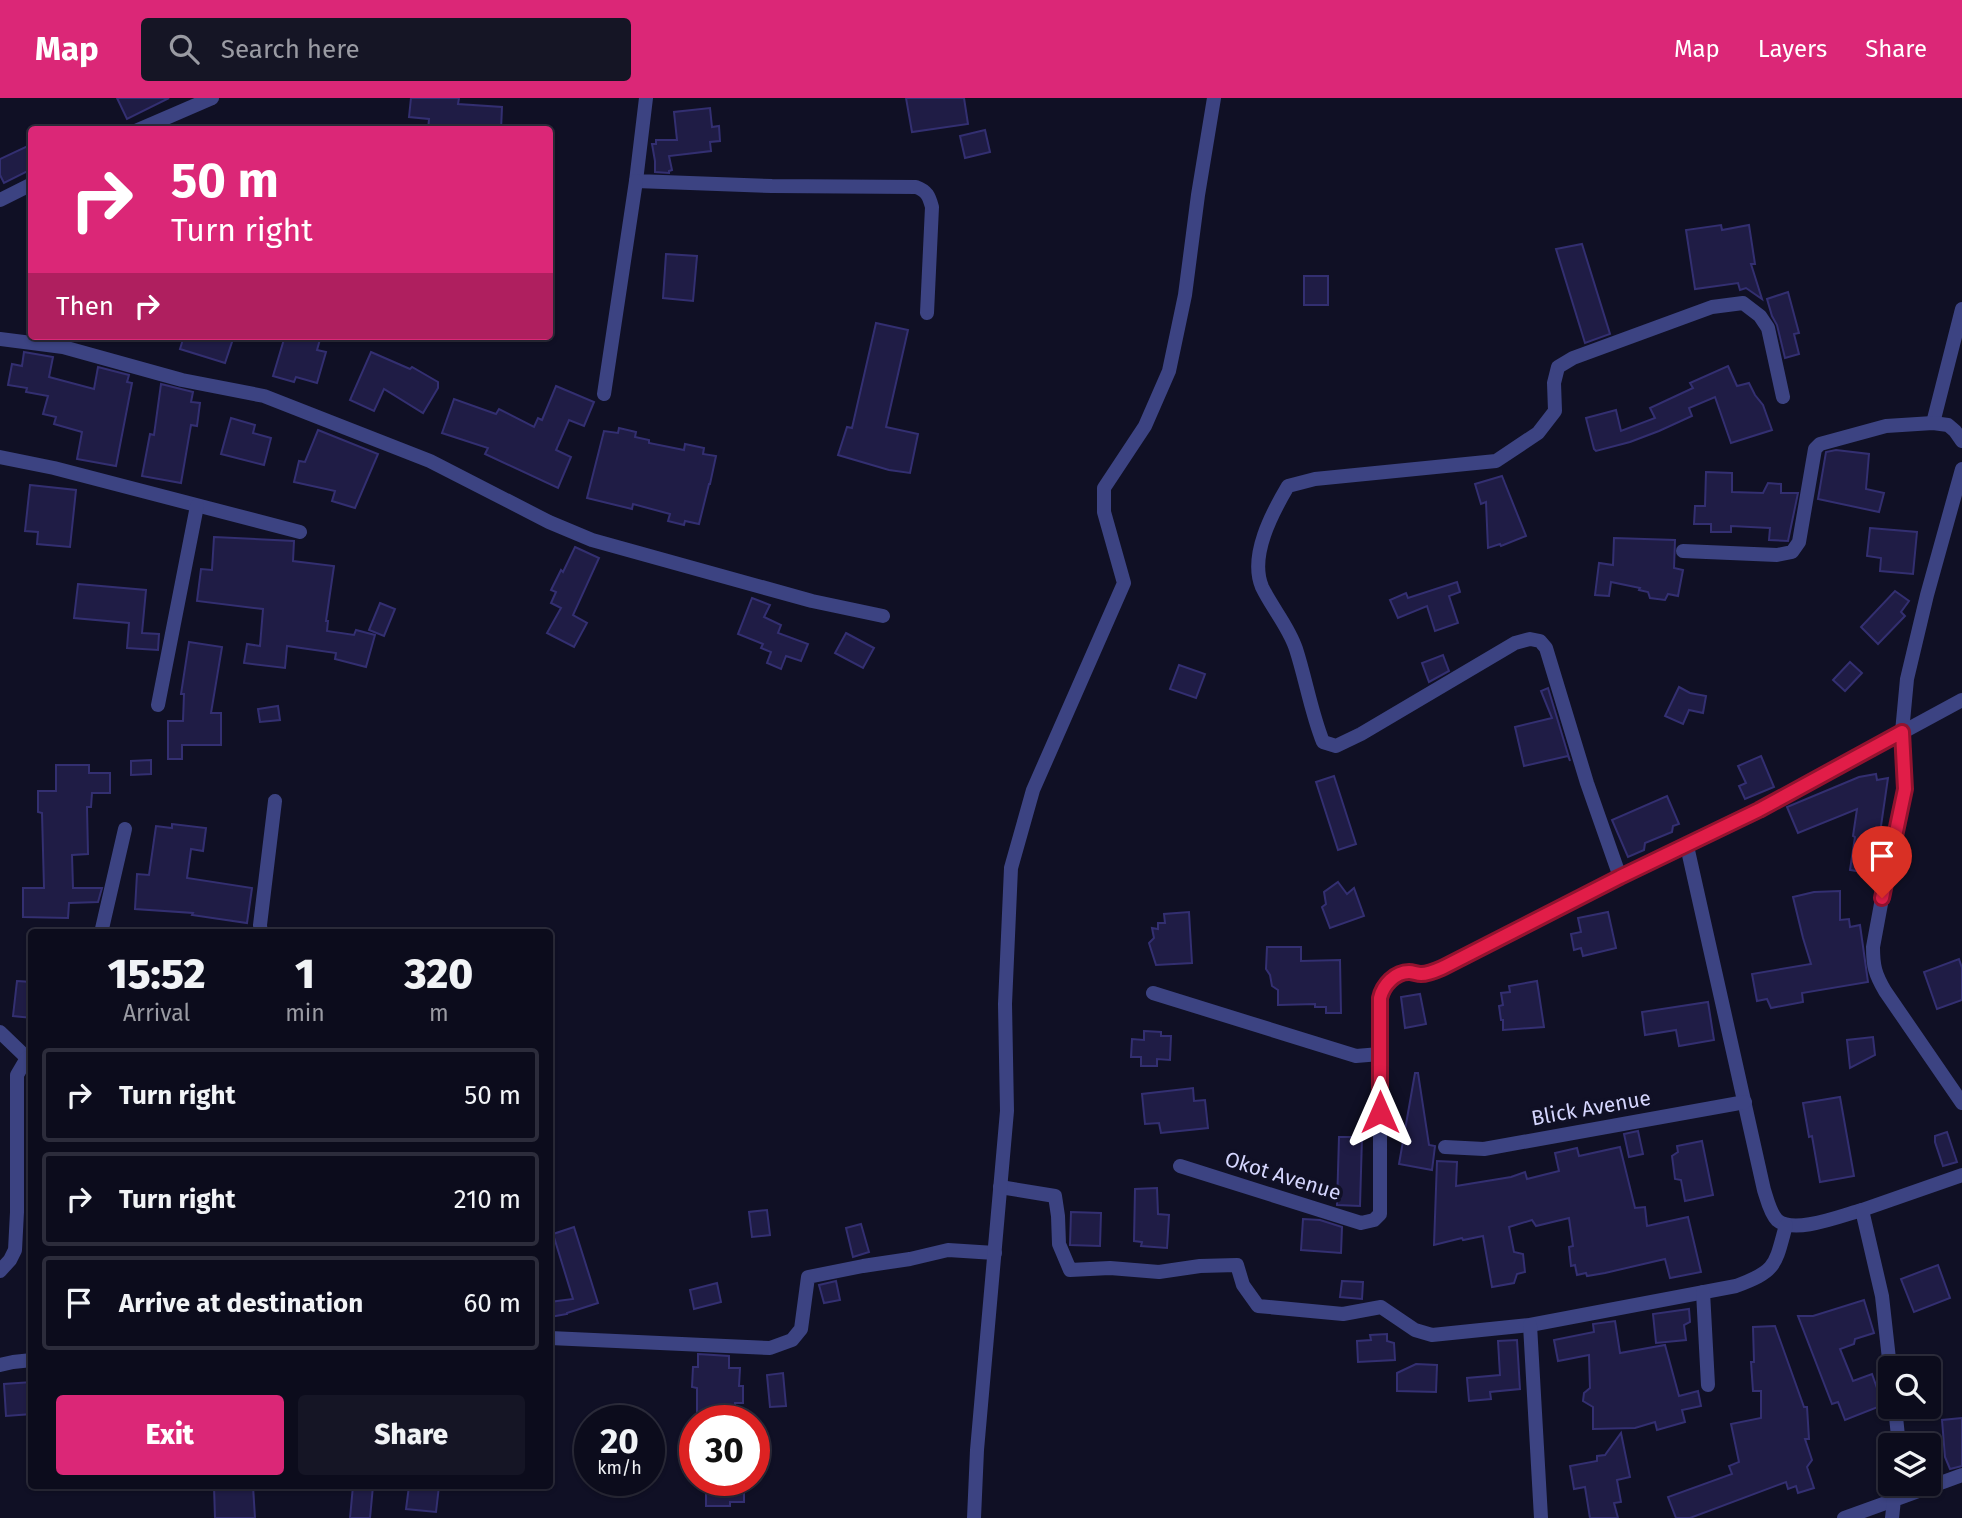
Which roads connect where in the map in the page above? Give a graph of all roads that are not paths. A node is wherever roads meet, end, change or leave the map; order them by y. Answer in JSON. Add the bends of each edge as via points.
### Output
{"nodes":[{"id":1,"x":212,"y":98,"type":"edge"},
{"id":2,"x":646,"y":98,"type":"edge"},
{"id":3,"x":1214,"y":98,"type":"edge"},
{"id":4,"x":147,"y":126,"type":"edge"},
{"id":5,"x":636,"y":181,"type":"junction"},
{"id":6,"x":28,"y":186,"type":"edge"},
{"id":7,"x":0,"y":200,"type":"edge"},
{"id":8,"x":1962,"y":309,"type":"edge"},
{"id":9,"x":927,"y":313,"type":"dead end"},
{"id":10,"x":0,"y":339,"type":"edge"},
{"id":11,"x":604,"y":394,"type":"dead end"},
{"id":12,"x":1783,"y":397,"type":"dead end"},
{"id":13,"x":1933,"y":423,"type":"junction"},
{"id":14,"x":1962,"y":441,"type":"edge"},
{"id":15,"x":0,"y":457,"type":"edge"},
{"id":16,"x":1962,"y":469,"type":"edge"},
{"id":17,"x":197,"y":506,"type":"junction"},
{"id":18,"x":300,"y":532,"type":"dead end"},
{"id":19,"x":1684,"y":551,"type":"dead end"},
{"id":20,"x":883,"y":615,"type":"dead end"},
{"id":21,"x":1962,"y":700,"type":"edge"},
{"id":22,"x":158,"y":705,"type":"dead end"},
{"id":23,"x":1902,"y":732,"type":"junction"},
{"id":24,"x":275,"y":801,"type":"dead end"},
{"id":25,"x":125,"y":829,"type":"dead end"},
{"id":26,"x":1687,"y":846,"type":"junction"},
{"id":27,"x":1620,"y":877,"type":"junction"},
{"id":28,"x":102,"y":929,"type":"edge"},
{"id":29,"x":260,"y":929,"type":"edge"},
{"id":30,"x":1153,"y":993,"type":"dead end"},
{"id":31,"x":0,"y":1032,"type":"edge"},
{"id":32,"x":1380,"y":1054,"type":"junction"},
{"id":33,"x":28,"y":1056,"type":"edge"},
{"id":34,"x":28,"y":1058,"type":"edge"},
{"id":35,"x":1745,"y":1102,"type":"junction"},
{"id":36,"x":1962,"y":1102,"type":"edge"},
{"id":37,"x":1445,"y":1147,"type":"dead end"},
{"id":38,"x":1180,"y":1166,"type":"dead end"},
{"id":39,"x":1962,"y":1175,"type":"edge"},
{"id":40,"x":1000,"y":1187,"type":"junction"},
{"id":41,"x":1862,"y":1210,"type":"junction"},
{"id":42,"x":24,"y":1211,"type":"edge"},
{"id":43,"x":1786,"y":1225,"type":"junction"},
{"id":44,"x":995,"y":1253,"type":"junction"},
{"id":45,"x":0,"y":1271,"type":"edge"},
{"id":46,"x":1703,"y":1292,"type":"junction"},
{"id":47,"x":1530,"y":1325,"type":"junction"},
{"id":48,"x":553,"y":1338,"type":"edge"},
{"id":49,"x":1890,"y":1356,"type":"edge"},
{"id":50,"x":28,"y":1360,"type":"edge"},
{"id":51,"x":0,"y":1366,"type":"edge"},
{"id":52,"x":1708,"y":1385,"type":"dead end"},
{"id":53,"x":1962,"y":1475,"type":"edge"},
{"id":54,"x":1895,"y":1496,"type":"edge"},
{"id":55,"x":1894,"y":1500,"type":"junction"},
{"id":56,"x":974,"y":1518,"type":"edge"},
{"id":57,"x":1541,"y":1518,"type":"edge"},
{"id":58,"x":1844,"y":1518,"type":"edge"},
{"id":59,"x":1892,"y":1518,"type":"edge"}],
"edges":[{"from":1,"to":4,"type":"street"},
{"from":2,"to":5,"type":"street"},
{"from":3,"to":40,"type":"street","via":[[1169,371],[1145,426],[1104,488],[1104,512],[1124,583],[1033,790],[1011,868],[1005,1003],[1007,1111]]},
{"from":5,"to":9,"type":"street","via":[[924,190],[932,207]]},
{"from":5,"to":11,"type":"street"},
{"from":6,"to":7,"type":"street"},
{"from":8,"to":13,"type":"street"},
{"from":10,"to":20,"type":"street","via":[[63,347],[182,380],[264,396],[429,461],[592,540],[811,601]]},
{"from":12,"to":27,"type":"street","via":[[1768,327],[1760,316],[1744,303],[1712,307],[1558,367],[1555,411],[1538,433],[1496,461],[1288,486],[1271,514],[1258,561],[1261,585],[1295,646],[1323,742],[1336,746],[1515,643],[1540,641]]},
{"from":13,"to":14,"type":"street","via":[[1948,425]]},
{"from":13,"to":19,"type":"street","via":[[1886,426],[1820,444],[1815,449],[1799,542],[1792,552]]},
{"from":15,"to":17,"type":"street"},
{"from":16,"to":23,"type":"street","via":[[1924,607]]},
{"from":17,"to":18,"type":"street"},
{"from":17,"to":22,"type":"street"},
{"from":21,"to":23,"type":"street"},
{"from":23,"to":26,"type":"street"},
{"from":23,"to":36,"type":"street","via":[[1905,789],[1873,947],[1875,975]]},
{"from":24,"to":29,"type":"street"},
{"from":25,"to":28,"type":"street"},
{"from":26,"to":27,"type":"street"},
{"from":26,"to":35,"type":"street"},
{"from":27,"to":32,"type":"street","via":[[1444,967],[1420,974],[1405,972],[1388,982],[1380,998]]},
{"from":30,"to":32,"type":"street","via":[[1356,1056]]},
{"from":31,"to":33,"type":"street"},
{"from":32,"to":38,"type":"street","name":"Okot Avenue","via":[[1380,1214],[1374,1220],[1361,1223]]},
{"from":34,"to":42,"type":"street","via":[[17,1075]]},
{"from":35,"to":37,"type":"street","name":"Blick Avenue","via":[[1484,1149]]},
{"from":35,"to":43,"type":"street","via":[[1770,1209]]},
{"from":39,"to":41,"type":"street"},
{"from":40,"to":44,"type":"street"},
{"from":40,"to":47,"type":"street","via":[[1055,1196],[1059,1244],[1070,1270],[1160,1272],[1237,1265],[1243,1285],[1258,1306],[1343,1314],[1381,1307],[1415,1330],[1432,1335]]},
{"from":41,"to":43,"type":"street"},
{"from":41,"to":49,"type":"street","via":[[1882,1296]]},
{"from":42,"to":45,"type":"street","via":[[15,1250]]},
{"from":43,"to":46,"type":"street","via":[[1777,1257],[1760,1277]]},
{"from":44,"to":48,"type":"street","via":[[948,1250],[808,1276],[801,1329],[792,1340],[770,1348]]},
{"from":44,"to":56,"type":"street"},
{"from":46,"to":47,"type":"street"},
{"from":46,"to":52,"type":"street"},
{"from":47,"to":57,"type":"street"},
{"from":50,"to":51,"type":"street"},
{"from":53,"to":55,"type":"street"},
{"from":54,"to":55,"type":"street"},
{"from":55,"to":58,"type":"street"},
{"from":55,"to":59,"type":"street"}]}
